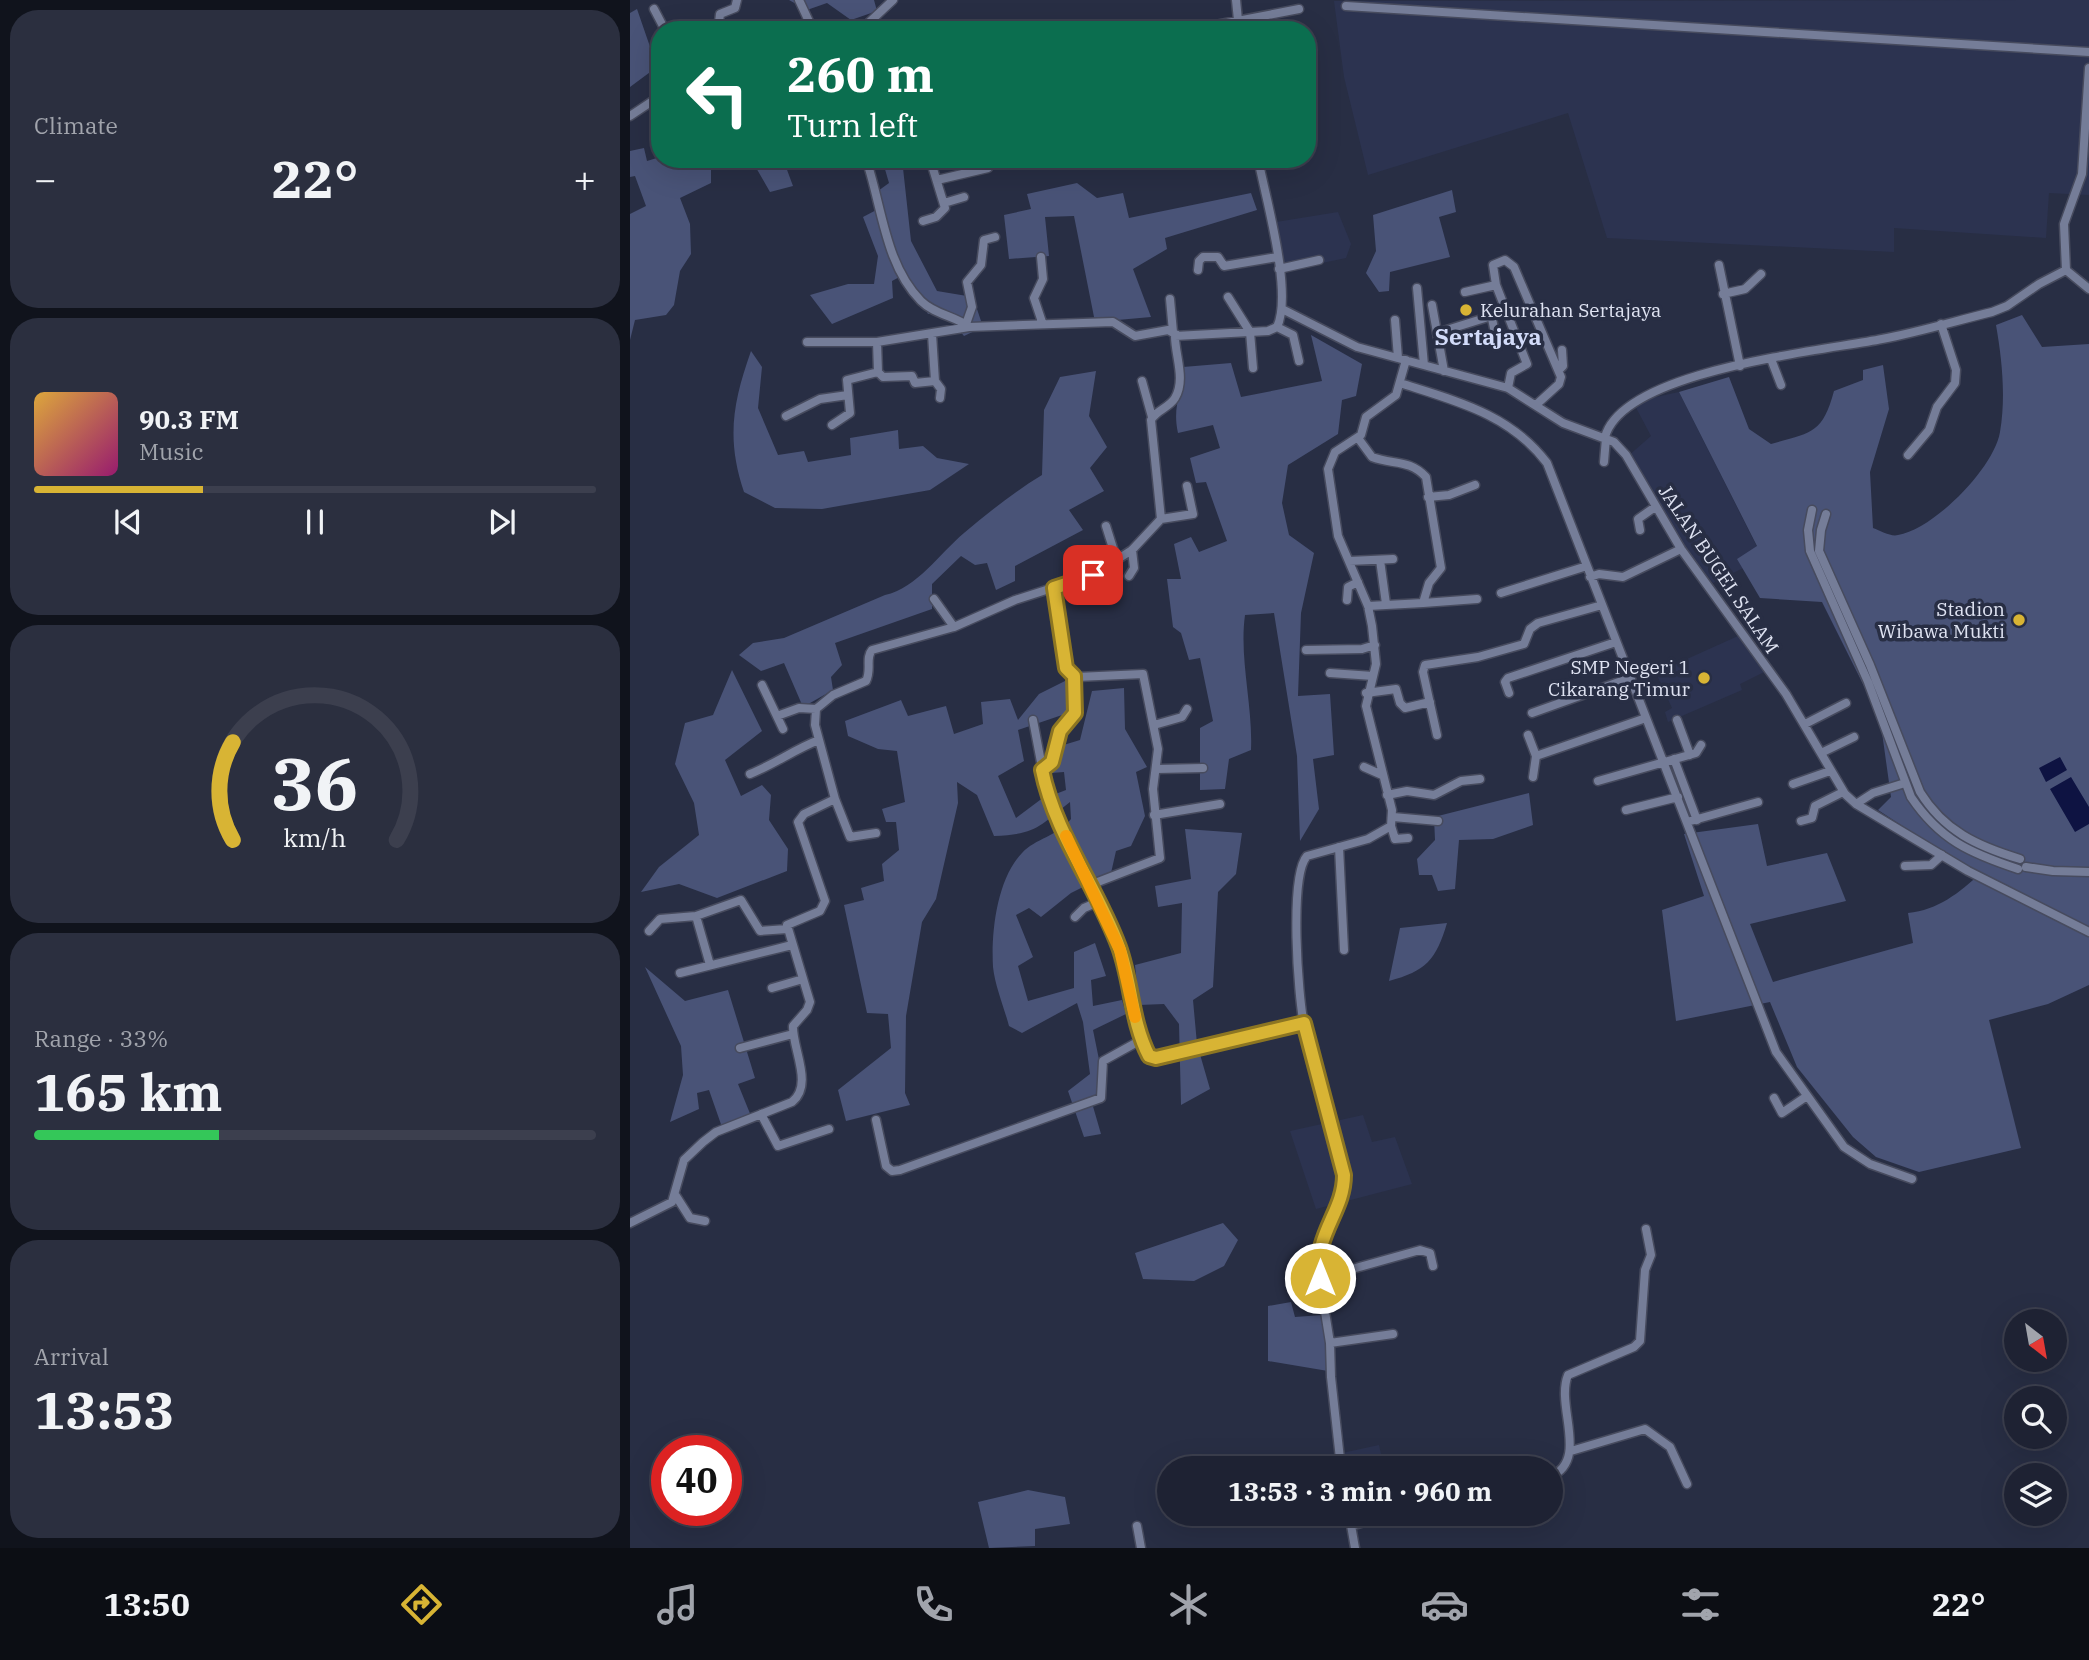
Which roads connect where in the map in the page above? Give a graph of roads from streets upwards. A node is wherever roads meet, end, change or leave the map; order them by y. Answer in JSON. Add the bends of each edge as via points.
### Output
{"nodes":[{"id":1,"x":737,"y":0,"type":"edge"},
{"id":2,"x":799,"y":0,"type":"edge"},
{"id":3,"x":893,"y":0,"type":"edge"},
{"id":4,"x":1236,"y":0,"type":"edge"},
{"id":5,"x":1346,"y":6,"type":"dead end"},
{"id":6,"x":654,"y":9,"type":"dead end"},
{"id":7,"x":1299,"y":9,"type":"dead end"},
{"id":8,"x":1238,"y":19,"type":"junction"},
{"id":9,"x":660,"y":21,"type":"edge"},
{"id":10,"x":719,"y":21,"type":"edge"},
{"id":11,"x":809,"y":21,"type":"edge"},
{"id":12,"x":871,"y":21,"type":"edge"},
{"id":13,"x":1229,"y":21,"type":"edge"},
{"id":14,"x":2089,"y":52,"type":"edge"},
{"id":15,"x":2089,"y":68,"type":"edge"},
{"id":16,"x":651,"y":102,"type":"edge"},
{"id":17,"x":630,"y":116,"type":"edge"},
{"id":18,"x":868,"y":168,"type":"edge"},
{"id":19,"x":933,"y":168,"type":"edge"},
{"id":20,"x":988,"y":168,"type":"edge"},
{"id":21,"x":1260,"y":168,"type":"edge"},
{"id":22,"x":937,"y":180,"type":"junction"},
{"id":23,"x":964,"y":197,"type":"dead end"},
{"id":24,"x":944,"y":203,"type":"junction"},
{"id":25,"x":923,"y":221,"type":"dead end"},
{"id":26,"x":995,"y":237,"type":"dead end"},
{"id":27,"x":1041,"y":257,"type":"dead end"},
{"id":28,"x":1277,"y":257,"type":"junction"},
{"id":29,"x":1319,"y":260,"type":"dead end"},
{"id":30,"x":1719,"y":265,"type":"dead end"},
{"id":31,"x":1279,"y":269,"type":"junction"},
{"id":32,"x":1198,"y":270,"type":"dead end"},
{"id":33,"x":2066,"y":270,"type":"junction"},
{"id":34,"x":1761,"y":274,"type":"dead end"},
{"id":35,"x":1496,"y":285,"type":"junction"},
{"id":36,"x":1417,"y":288,"type":"dead end"},
{"id":37,"x":2089,"y":289,"type":"edge"},
{"id":38,"x":1465,"y":292,"type":"dead end"},
{"id":39,"x":1723,"y":294,"type":"junction"},
{"id":40,"x":1228,"y":297,"type":"dead end"},
{"id":41,"x":1170,"y":299,"type":"dead end"},
{"id":42,"x":1432,"y":305,"type":"dead end"},
{"id":43,"x":1505,"y":307,"type":"junction"},
{"id":44,"x":1283,"y":311,"type":"junction"},
{"id":45,"x":1485,"y":318,"type":"dead end"},
{"id":46,"x":1395,"y":320,"type":"dead end"},
{"id":47,"x":1042,"y":322,"type":"junction"},
{"id":48,"x":1941,"y":324,"type":"junction"},
{"id":49,"x":968,"y":325,"type":"junction"},
{"id":50,"x":1278,"y":326,"type":"junction"},
{"id":51,"x":1250,"y":332,"type":"junction"},
{"id":52,"x":1175,"y":333,"type":"junction"},
{"id":53,"x":1437,"y":333,"type":"junction"},
{"id":54,"x":1515,"y":333,"type":"junction"},
{"id":55,"x":932,"y":334,"type":"junction"},
{"id":56,"x":807,"y":342,"type":"dead end"},
{"id":57,"x":877,"y":342,"type":"junction"},
{"id":58,"x":1562,"y":351,"type":"dead end"},
{"id":59,"x":1402,"y":359,"type":"junction"},
{"id":60,"x":1771,"y":359,"type":"junction"},
{"id":61,"x":1299,"y":361,"type":"dead end"},
{"id":62,"x":1424,"y":365,"type":"junction"},
{"id":63,"x":1740,"y":366,"type":"junction"},
{"id":64,"x":1253,"y":368,"type":"dead end"},
{"id":65,"x":1559,"y":370,"type":"junction"},
{"id":66,"x":1444,"y":371,"type":"junction"},
{"id":67,"x":878,"y":372,"type":"junction"},
{"id":68,"x":1511,"y":373,"type":"junction"},
{"id":69,"x":1499,"y":374,"type":"dead end"},
{"id":70,"x":935,"y":381,"type":"junction"},
{"id":71,"x":1142,"y":381,"type":"dead end"},
{"id":72,"x":1400,"y":383,"type":"junction"},
{"id":73,"x":1782,"y":385,"type":"dead end"},
{"id":74,"x":1508,"y":388,"type":"junction"},
{"id":75,"x":848,"y":394,"type":"junction"},
{"id":76,"x":940,"y":398,"type":"dead end"},
{"id":77,"x":1537,"y":404,"type":"junction"},
{"id":78,"x":786,"y":416,"type":"dead end"},
{"id":79,"x":1152,"y":417,"type":"junction"},
{"id":80,"x":832,"y":425,"type":"dead end"},
{"id":81,"x":1605,"y":437,"type":"junction"},
{"id":82,"x":1358,"y":438,"type":"junction"},
{"id":83,"x":1909,"y":455,"type":"dead end"},
{"id":84,"x":1604,"y":462,"type":"dead end"},
{"id":85,"x":1475,"y":485,"type":"dead end"},
{"id":86,"x":1187,"y":486,"type":"dead end"},
{"id":87,"x":1428,"y":497,"type":"junction"},
{"id":88,"x":1655,"y":508,"type":"junction"},
{"id":89,"x":1812,"y":510,"type":"dead end"},
{"id":90,"x":1826,"y":514,"type":"dead end"},
{"id":91,"x":1161,"y":519,"type":"junction"},
{"id":92,"x":1106,"y":526,"type":"dead end"},
{"id":93,"x":1640,"y":530,"type":"dead end"},
{"id":94,"x":1681,"y":549,"type":"junction"},
{"id":95,"x":1132,"y":550,"type":"junction"},
{"id":96,"x":1393,"y":559,"type":"dead end"},
{"id":97,"x":1380,"y":560,"type":"junction"},
{"id":98,"x":1118,"y":561,"type":"junction"},
{"id":99,"x":1349,"y":561,"type":"junction"},
{"id":100,"x":1587,"y":566,"type":"junction"},
{"id":101,"x":1129,"y":576,"type":"dead end"},
{"id":102,"x":1590,"y":577,"type":"junction"},
{"id":103,"x":1358,"y":582,"type":"junction"},
{"id":104,"x":1054,"y":588,"type":"junction"},
{"id":105,"x":1501,"y":593,"type":"dead end"},
{"id":106,"x":934,"y":599,"type":"dead end"},
{"id":107,"x":1477,"y":599,"type":"dead end"},
{"id":108,"x":1348,"y":600,"type":"dead end"},
{"id":109,"x":1423,"y":603,"type":"junction"},
{"id":110,"x":1386,"y":604,"type":"junction"},
{"id":111,"x":1602,"y":605,"type":"junction"},
{"id":112,"x":1368,"y":606,"type":"junction"},
{"id":113,"x":954,"y":627,"type":"junction"},
{"id":114,"x":1616,"y":642,"type":"junction"},
{"id":115,"x":1374,"y":645,"type":"junction"},
{"id":116,"x":1306,"y":650,"type":"dead end"},
{"id":117,"x":1330,"y":673,"type":"dead end"},
{"id":118,"x":1074,"y":676,"type":"junction"},
{"id":119,"x":1373,"y":676,"type":"junction"},
{"id":120,"x":1630,"y":678,"type":"junction"},
{"id":121,"x":762,"y":685,"type":"dead end"},
{"id":122,"x":1366,"y":693,"type":"junction"},
{"id":123,"x":1509,"y":693,"type":"dead end"},
{"id":124,"x":1430,"y":702,"type":"junction"},
{"id":125,"x":1846,"y":703,"type":"dead end"},
{"id":126,"x":816,"y":709,"type":"junction"},
{"id":127,"x":1187,"y":709,"type":"dead end"},
{"id":128,"x":1532,"y":713,"type":"dead end"},
{"id":129,"x":778,"y":716,"type":"junction"},
{"id":130,"x":1646,"y":718,"type":"junction"},
{"id":131,"x":1886,"y":718,"type":"junction"},
{"id":132,"x":1033,"y":720,"type":"dead end"},
{"id":133,"x":1677,"y":720,"type":"dead end"},
{"id":134,"x":1805,"y":724,"type":"junction"},
{"id":135,"x":1154,"y":725,"type":"junction"},
{"id":136,"x":783,"y":729,"type":"dead end"},
{"id":137,"x":1437,"y":735,"type":"dead end"},
{"id":138,"x":1528,"y":735,"type":"dead end"},
{"id":139,"x":1854,"y":737,"type":"dead end"},
{"id":140,"x":819,"y":740,"type":"junction"},
{"id":141,"x":1701,"y":745,"type":"dead end"},
{"id":142,"x":1821,"y":753,"type":"junction"},
{"id":143,"x":1690,"y":755,"type":"junction"},
{"id":144,"x":1536,"y":756,"type":"junction"},
{"id":145,"x":1674,"y":759,"type":"junction"},
{"id":146,"x":1662,"y":760,"type":"junction"},
{"id":147,"x":1364,"y":767,"type":"dead end"},
{"id":148,"x":1203,"y":768,"type":"dead end"},
{"id":149,"x":1157,"y":769,"type":"junction"},
{"id":150,"x":1042,"y":770,"type":"junction"},
{"id":151,"x":1830,"y":771,"type":"junction"},
{"id":152,"x":750,"y":774,"type":"dead end"},
{"id":153,"x":1382,"y":775,"type":"junction"},
{"id":154,"x":1533,"y":777,"type":"dead end"},
{"id":155,"x":1480,"y":779,"type":"dead end"},
{"id":156,"x":1598,"y":781,"type":"dead end"},
{"id":157,"x":1905,"y":783,"type":"junction"},
{"id":158,"x":1793,"y":784,"type":"dead end"},
{"id":159,"x":1843,"y":792,"type":"junction"},
{"id":160,"x":1387,"y":795,"type":"junction"},
{"id":161,"x":1678,"y":797,"type":"junction"},
{"id":162,"x":835,"y":799,"type":"junction"},
{"id":163,"x":1758,"y":802,"type":"dead end"},
{"id":164,"x":1220,"y":804,"type":"dead end"},
{"id":165,"x":1856,"y":804,"type":"junction"},
{"id":166,"x":1626,"y":810,"type":"dead end"},
{"id":167,"x":1154,"y":814,"type":"junction"},
{"id":168,"x":1697,"y":820,"type":"junction"},
{"id":169,"x":1438,"y":821,"type":"dead end"},
{"id":170,"x":1801,"y":821,"type":"dead end"},
{"id":171,"x":1392,"y":822,"type":"junction"},
{"id":172,"x":1688,"y":822,"type":"junction"},
{"id":173,"x":876,"y":833,"type":"dead end"},
{"id":174,"x":1408,"y":838,"type":"dead end"},
{"id":175,"x":1339,"y":846,"type":"junction"},
{"id":176,"x":1942,"y":855,"type":"junction"},
{"id":177,"x":2021,"y":865,"type":"junction"},
{"id":178,"x":1905,"y":866,"type":"dead end"},
{"id":179,"x":2089,"y":872,"type":"edge"},
{"id":180,"x":1090,"y":885,"type":"junction"},
{"id":181,"x":1098,"y":902,"type":"junction"},
{"id":182,"x":696,"y":916,"type":"junction"},
{"id":183,"x":1075,"y":918,"type":"dead end"},
{"id":184,"x":787,"y":929,"type":"junction"},
{"id":185,"x":649,"y":931,"type":"dead end"},
{"id":186,"x":2089,"y":932,"type":"edge"},
{"id":187,"x":792,"y":945,"type":"junction"},
{"id":188,"x":1344,"y":950,"type":"dead end"},
{"id":189,"x":710,"y":965,"type":"junction"},
{"id":190,"x":680,"y":973,"type":"dead end"},
{"id":191,"x":803,"y":979,"type":"junction"},
{"id":192,"x":772,"y":988,"type":"dead end"},
{"id":193,"x":1304,"y":1023,"type":"junction"},
{"id":194,"x":793,"y":1034,"type":"junction"},
{"id":195,"x":1141,"y":1040,"type":"junction"},
{"id":196,"x":740,"y":1048,"type":"dead end"},
{"id":197,"x":1807,"y":1096,"type":"junction"},
{"id":198,"x":1774,"y":1098,"type":"dead end"},
{"id":199,"x":761,"y":1114,"type":"junction"},
{"id":200,"x":876,"y":1120,"type":"dead end"},
{"id":201,"x":829,"y":1129,"type":"dead end"},
{"id":202,"x":1912,"y":1179,"type":"dead end"},
{"id":203,"x":676,"y":1196,"type":"junction"},
{"id":204,"x":705,"y":1222,"type":"dead end"},
{"id":205,"x":630,"y":1223,"type":"edge"},
{"id":206,"x":1646,"y":1229,"type":"dead end"},
{"id":207,"x":1433,"y":1266,"type":"dead end"},
{"id":208,"x":1320,"y":1278,"type":"junction"},
{"id":209,"x":1393,"y":1334,"type":"dead end"},
{"id":210,"x":1330,"y":1343,"type":"junction"},
{"id":211,"x":1571,"y":1451,"type":"junction"},
{"id":212,"x":1340,"y":1456,"type":"edge"},
{"id":213,"x":1563,"y":1470,"type":"edge"},
{"id":214,"x":1687,"y":1484,"type":"dead end"},
{"id":215,"x":1137,"y":1526,"type":"dead end"},
{"id":216,"x":1351,"y":1526,"type":"edge"},
{"id":217,"x":1141,"y":1548,"type":"edge"},
{"id":218,"x":1355,"y":1548,"type":"edge"}],
"edges":[{"from":1,"to":10,"type":"street","via":[[735,8],[720,14]]},
{"from":2,"to":11,"type":"street"},
{"from":3,"to":12,"type":"street"},
{"from":4,"to":8,"type":"street"},
{"from":5,"to":14,"type":"street"},
{"from":6,"to":9,"type":"street"},
{"from":7,"to":8,"type":"street"},
{"from":8,"to":13,"type":"street"},
{"from":15,"to":33,"type":"street","via":[[2082,174],[2064,224]]},
{"from":16,"to":17,"type":"street"},
{"from":18,"to":49,"type":"street","via":[[890,246],[904,277],[922,302]]},
{"from":19,"to":22,"type":"street"},
{"from":20,"to":22,"type":"street"},
{"from":21,"to":28,"type":"street"},
{"from":22,"to":24,"type":"street"},
{"from":23,"to":24,"type":"street"},
{"from":24,"to":25,"type":"street","via":[[939,215]]},
{"from":26,"to":49,"type":"street","via":[[984,240],[981,265],[967,282],[972,307]]},
{"from":27,"to":47,"type":"street","via":[[1043,281],[1034,298]]},
{"from":28,"to":31,"type":"street"},
{"from":28,"to":32,"type":"street","via":[[1224,266],[1218,257],[1209,256],[1199,261]]},
{"from":29,"to":31,"type":"street"},
{"from":30,"to":39,"type":"street"},
{"from":31,"to":44,"type":"street"},
{"from":33,"to":37,"type":"street"},
{"from":33,"to":48,"type":"street","via":[[2007,306]]},
{"from":34,"to":39,"type":"street","via":[[1745,289]]},
{"from":35,"to":38,"type":"street"},
{"from":35,"to":43,"type":"street"},
{"from":35,"to":65,"type":"street","via":[[1493,265],[1509,261]]},
{"from":36,"to":62,"type":"street"},
{"from":39,"to":63,"type":"street"},
{"from":40,"to":51,"type":"street"},
{"from":41,"to":52,"type":"street"},
{"from":42,"to":53,"type":"street"},
{"from":43,"to":54,"type":"street"},
{"from":43,"to":54,"type":"street","via":[[1490,316],[1495,332],[1500,337]]},
{"from":44,"to":50,"type":"street"},
{"from":44,"to":59,"type":"street","name":"JALAN BUGEL SALAM","via":[[1357,347]]},
{"from":45,"to":53,"type":"street"},
{"from":46,"to":59,"type":"street"},
{"from":47,"to":49,"type":"street"},
{"from":47,"to":52,"type":"street","via":[[1113,322],[1135,336]]},
{"from":48,"to":60,"type":"street"},
{"from":48,"to":83,"type":"street","via":[[1956,370],[1955,383]]},
{"from":49,"to":55,"type":"street"},
{"from":50,"to":51,"type":"street","via":[[1272,331]]},
{"from":50,"to":61,"type":"street","via":[[1293,335]]},
{"from":51,"to":52,"type":"street"},
{"from":51,"to":64,"type":"street"},
{"from":52,"to":79,"type":"street","via":[[1178,392]]},
{"from":53,"to":66,"type":"street"},
{"from":54,"to":68,"type":"street","via":[[1527,364]]},
{"from":55,"to":57,"type":"street"},
{"from":55,"to":70,"type":"street"},
{"from":56,"to":57,"type":"street"},
{"from":57,"to":67,"type":"street"},
{"from":58,"to":65,"type":"street"},
{"from":59,"to":62,"type":"street","name":"JALAN BUGEL SALAM"},
{"from":59,"to":72,"type":"street"},
{"from":60,"to":63,"type":"street"},
{"from":60,"to":73,"type":"street"},
{"from":62,"to":66,"type":"street","name":"JALAN BUGEL SALAM"},
{"from":63,"to":81,"type":"street","via":[[1677,381],[1632,404],[1611,421]]},
{"from":65,"to":77,"type":"street","via":[[1560,382]]},
{"from":66,"to":74,"type":"street","name":"JALAN BUGEL SALAM"},
{"from":67,"to":70,"type":"street","via":[[883,377],[912,376],[915,383]]},
{"from":67,"to":75,"type":"street","via":[[847,380]]},
{"from":68,"to":69,"type":"street"},
{"from":68,"to":74,"type":"street"},
{"from":70,"to":76,"type":"street","via":[[942,389]]},
{"from":71,"to":79,"type":"street"},
{"from":72,"to":82,"type":"street","via":[[1394,398],[1366,417]]},
{"from":72,"to":100,"type":"street","via":[[1475,407],[1502,420],[1528,441],[1553,475]]},
{"from":74,"to":77,"type":"street","name":"JALAN BUGEL SALAM"},
{"from":75,"to":78,"type":"street","via":[[820,399]]},
{"from":75,"to":80,"type":"street","via":[[850,413]]},
{"from":77,"to":81,"type":"street","name":"JALAN BUGEL SALAM","via":[[1563,423]]},
{"from":79,"to":91,"type":"street"},
{"from":81,"to":84,"type":"street"},
{"from":81,"to":88,"type":"street","name":"JALAN BUGEL SALAM","via":[[1623,450]]},
{"from":82,"to":87,"type":"street","via":[[1372,457],[1416,467],[1426,477]]},
{"from":82,"to":99,"type":"street","via":[[1332,454],[1328,469],[1338,536]]},
{"from":85,"to":87,"type":"street"},
{"from":86,"to":91,"type":"street","via":[[1193,513]]},
{"from":87,"to":109,"type":"street","via":[[1441,568],[1429,583]]},
{"from":88,"to":93,"type":"street","via":[[1638,519]]},
{"from":88,"to":94,"type":"street","name":"JALAN BUGEL SALAM"},
{"from":89,"to":131,"type":"street","via":[[1810,551]]},
{"from":90,"to":131,"type":"street","via":[[1819,551]]},
{"from":91,"to":95,"type":"street"},
{"from":92,"to":98,"type":"street"},
{"from":94,"to":102,"type":"street","via":[[1623,577]]},
{"from":94,"to":134,"type":"street","name":"JALAN BUGEL SALAM"},
{"from":95,"to":98,"type":"street"},
{"from":95,"to":101,"type":"street","via":[[1134,568]]},
{"from":96,"to":97,"type":"street"},
{"from":97,"to":99,"type":"street"},
{"from":97,"to":110,"type":"street"},
{"from":98,"to":104,"type":"street"},
{"from":99,"to":103,"type":"street"},
{"from":100,"to":102,"type":"street"},
{"from":100,"to":105,"type":"street"},
{"from":102,"to":111,"type":"street"},
{"from":103,"to":108,"type":"street","via":[[1348,587]]},
{"from":103,"to":112,"type":"street"},
{"from":104,"to":113,"type":"street"},
{"from":104,"to":118,"type":"street","via":[[1066,668]]},
{"from":106,"to":113,"type":"street"},
{"from":107,"to":109,"type":"street"},
{"from":109,"to":110,"type":"street"},
{"from":110,"to":112,"type":"street"},
{"from":111,"to":114,"type":"street"},
{"from":111,"to":124,"type":"street","via":[[1533,626],[1524,644],[1425,665]]},
{"from":112,"to":115,"type":"street"},
{"from":113,"to":126,"type":"street","via":[[872,650],[866,681],[833,695]]},
{"from":114,"to":120,"type":"street"},
{"from":114,"to":123,"type":"street","via":[[1507,679]]},
{"from":115,"to":116,"type":"street"},
{"from":115,"to":119,"type":"street"},
{"from":117,"to":119,"type":"street"},
{"from":118,"to":135,"type":"street","via":[[1141,673]]},
{"from":118,"to":150,"type":"street","via":[[1075,713],[1060,731],[1052,762]]},
{"from":119,"to":122,"type":"street"},
{"from":120,"to":128,"type":"street"},
{"from":120,"to":130,"type":"street"},
{"from":121,"to":129,"type":"street"},
{"from":122,"to":124,"type":"street","via":[[1396,690],[1405,708]]},
{"from":122,"to":153,"type":"street"},
{"from":124,"to":137,"type":"street"},
{"from":125,"to":134,"type":"street"},
{"from":126,"to":129,"type":"street","via":[[799,708]]},
{"from":126,"to":140,"type":"street"},
{"from":127,"to":135,"type":"street","via":[[1182,717]]},
{"from":129,"to":136,"type":"street"},
{"from":130,"to":144,"type":"street"},
{"from":130,"to":146,"type":"street"},
{"from":131,"to":157,"type":"street"},
{"from":131,"to":177,"type":"street","via":[[1929,807],[1963,837]]},
{"from":132,"to":150,"type":"street"},
{"from":133,"to":143,"type":"street"},
{"from":134,"to":142,"type":"street","name":"JALAN BUGEL SALAM"},
{"from":135,"to":149,"type":"street"},
{"from":138,"to":144,"type":"street"},
{"from":139,"to":142,"type":"street"},
{"from":140,"to":152,"type":"street"},
{"from":140,"to":162,"type":"street"},
{"from":141,"to":143,"type":"street","via":[[1699,752]]},
{"from":142,"to":151,"type":"street","name":"JALAN BUGEL SALAM"},
{"from":143,"to":145,"type":"street"},
{"from":144,"to":154,"type":"street"},
{"from":145,"to":146,"type":"street"},
{"from":145,"to":168,"type":"street"},
{"from":146,"to":156,"type":"street"},
{"from":146,"to":161,"type":"street"},
{"from":147,"to":153,"type":"street"},
{"from":148,"to":149,"type":"street"},
{"from":149,"to":167,"type":"street"},
{"from":150,"to":180,"type":"street","via":[[1048,799]]},
{"from":151,"to":158,"type":"street"},
{"from":151,"to":159,"type":"street","name":"JALAN BUGEL SALAM"},
{"from":153,"to":160,"type":"street"},
{"from":155,"to":160,"type":"street","via":[[1461,781],[1434,795],[1407,791]]},
{"from":157,"to":165,"type":"street"},
{"from":157,"to":177,"type":"street","via":[[1922,813],[1957,845]]},
{"from":159,"to":165,"type":"street","name":"JALAN BUGEL SALAM"},
{"from":159,"to":170,"type":"street","via":[[1815,806],[1812,818]]},
{"from":160,"to":171,"type":"street"},
{"from":161,"to":166,"type":"street"},
{"from":161,"to":172,"type":"street"},
{"from":162,"to":173,"type":"street","via":[[850,837]]},
{"from":162,"to":184,"type":"street","via":[[804,814],[798,822],[825,905],[790,922]]},
{"from":163,"to":168,"type":"street"},
{"from":164,"to":167,"type":"street"},
{"from":165,"to":176,"type":"street","name":"JALAN BUGEL SALAM"},
{"from":167,"to":180,"type":"street","via":[[1160,858]]},
{"from":168,"to":172,"type":"street"},
{"from":169,"to":171,"type":"street"},
{"from":171,"to":174,"type":"street","via":[[1395,839]]},
{"from":171,"to":175,"type":"street","via":[[1368,839]]},
{"from":172,"to":197,"type":"street","via":[[1776,1052]]},
{"from":175,"to":188,"type":"street"},
{"from":175,"to":193,"type":"street","via":[[1311,854],[1301,866],[1296,914]]},
{"from":176,"to":178,"type":"street","via":[[1932,864]]},
{"from":176,"to":186,"type":"street","name":"JALAN BUGEL SALAM"},
{"from":177,"to":179,"type":"street","via":[[2053,872]]},
{"from":180,"to":181,"type":"street"},
{"from":181,"to":183,"type":"street"},
{"from":181,"to":195,"type":"street","via":[[1120,950]]},
{"from":182,"to":184,"type":"street","via":[[741,900],[760,931]]},
{"from":182,"to":185,"type":"street","via":[[660,919]]},
{"from":182,"to":189,"type":"street"},
{"from":184,"to":187,"type":"street"},
{"from":187,"to":189,"type":"street"},
{"from":187,"to":191,"type":"street"},
{"from":189,"to":190,"type":"street"},
{"from":191,"to":192,"type":"street"},
{"from":191,"to":194,"type":"street","via":[[809,1006],[793,1026]]},
{"from":193,"to":195,"type":"street","via":[[1156,1058],[1149,1056]]},
{"from":193,"to":208,"type":"street","via":[[1344,1175],[1341,1196],[1318,1252]]},
{"from":194,"to":196,"type":"street"},
{"from":194,"to":199,"type":"street","via":[[801,1072],[800,1094]]},
{"from":195,"to":200,"type":"street","via":[[1103,1061],[1101,1098],[900,1170],[886,1166]]},
{"from":197,"to":198,"type":"street","via":[[1782,1113]]},
{"from":197,"to":202,"type":"street","via":[[1856,1157]]},
{"from":199,"to":201,"type":"street","via":[[778,1146]]},
{"from":199,"to":203,"type":"street","via":[[716,1132],[695,1149],[683,1164]]},
{"from":203,"to":204,"type":"street","via":[[690,1218]]},
{"from":203,"to":205,"type":"street","via":[[664,1208]]},
{"from":206,"to":211,"type":"street","via":[[1651,1255],[1645,1270],[1640,1341],[1568,1375],[1565,1403]]},
{"from":207,"to":208,"type":"street","via":[[1430,1253],[1420,1250]]},
{"from":208,"to":210,"type":"street"},
{"from":209,"to":210,"type":"street"},
{"from":210,"to":212,"type":"street"},
{"from":211,"to":213,"type":"street"},
{"from":211,"to":214,"type":"street","via":[[1646,1429],[1671,1447]]},
{"from":215,"to":217,"type":"street"},
{"from":216,"to":218,"type":"street"}]}
